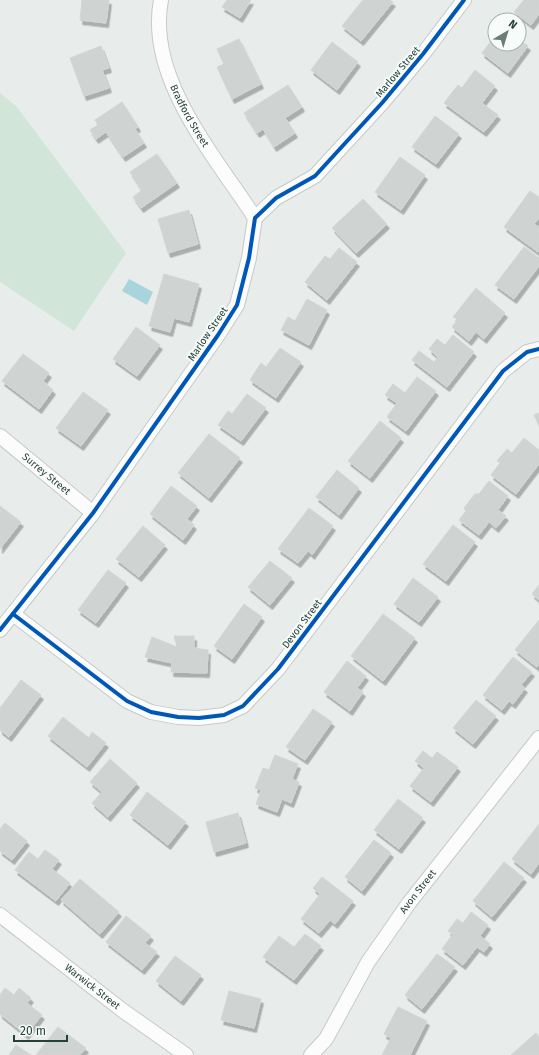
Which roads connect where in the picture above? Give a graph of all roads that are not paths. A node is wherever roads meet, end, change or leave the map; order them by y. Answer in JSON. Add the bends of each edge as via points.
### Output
{"nodes":[{"id":1,"x":161,"y":0,"type":"edge"},
{"id":2,"x":464,"y":0,"type":"edge"},
{"id":3,"x":255,"y":218,"type":"junction"},
{"id":4,"x":539,"y":349,"type":"edge"},
{"id":5,"x":0,"y":436,"type":"edge"},
{"id":6,"x":93,"y":513,"type":"junction"},
{"id":7,"x":12,"y":614,"type":"junction"},
{"id":8,"x":0,"y":630,"type":"edge"},
{"id":9,"x":539,"y":738,"type":"edge"},
{"id":10,"x":0,"y":916,"type":"edge"},
{"id":11,"x":186,"y":1055,"type":"edge"},
{"id":12,"x":311,"y":1055,"type":"edge"}],
"edges":[{"from":1,"to":3,"type":"street","name":"Bradford Street","via":[[160,41],[166,69],[182,107]]},
{"from":2,"to":3,"type":"street","name":"Marlow Street","via":[[382,103],[315,176],[276,198]]},
{"from":3,"to":6,"type":"street","name":"Marlow Street","via":[[249,258],[237,305]]},
{"from":4,"to":7,"type":"street","name":"Devon Street","via":[[527,352],[503,371],[278,669],[243,706],[224,715],[199,718],[151,712],[127,701]]},
{"from":5,"to":6,"type":"street","name":"Surrey Street"},
{"from":6,"to":7,"type":"street","name":"Marlow Street"},
{"from":7,"to":8,"type":"street","name":"Marlow Street"},
{"from":9,"to":12,"type":"street","name":"Avon Street","via":[[409,903],[368,962],[326,1039]]},
{"from":10,"to":11,"type":"street","name":"Warwick Street","via":[[122,1010]]}]}
